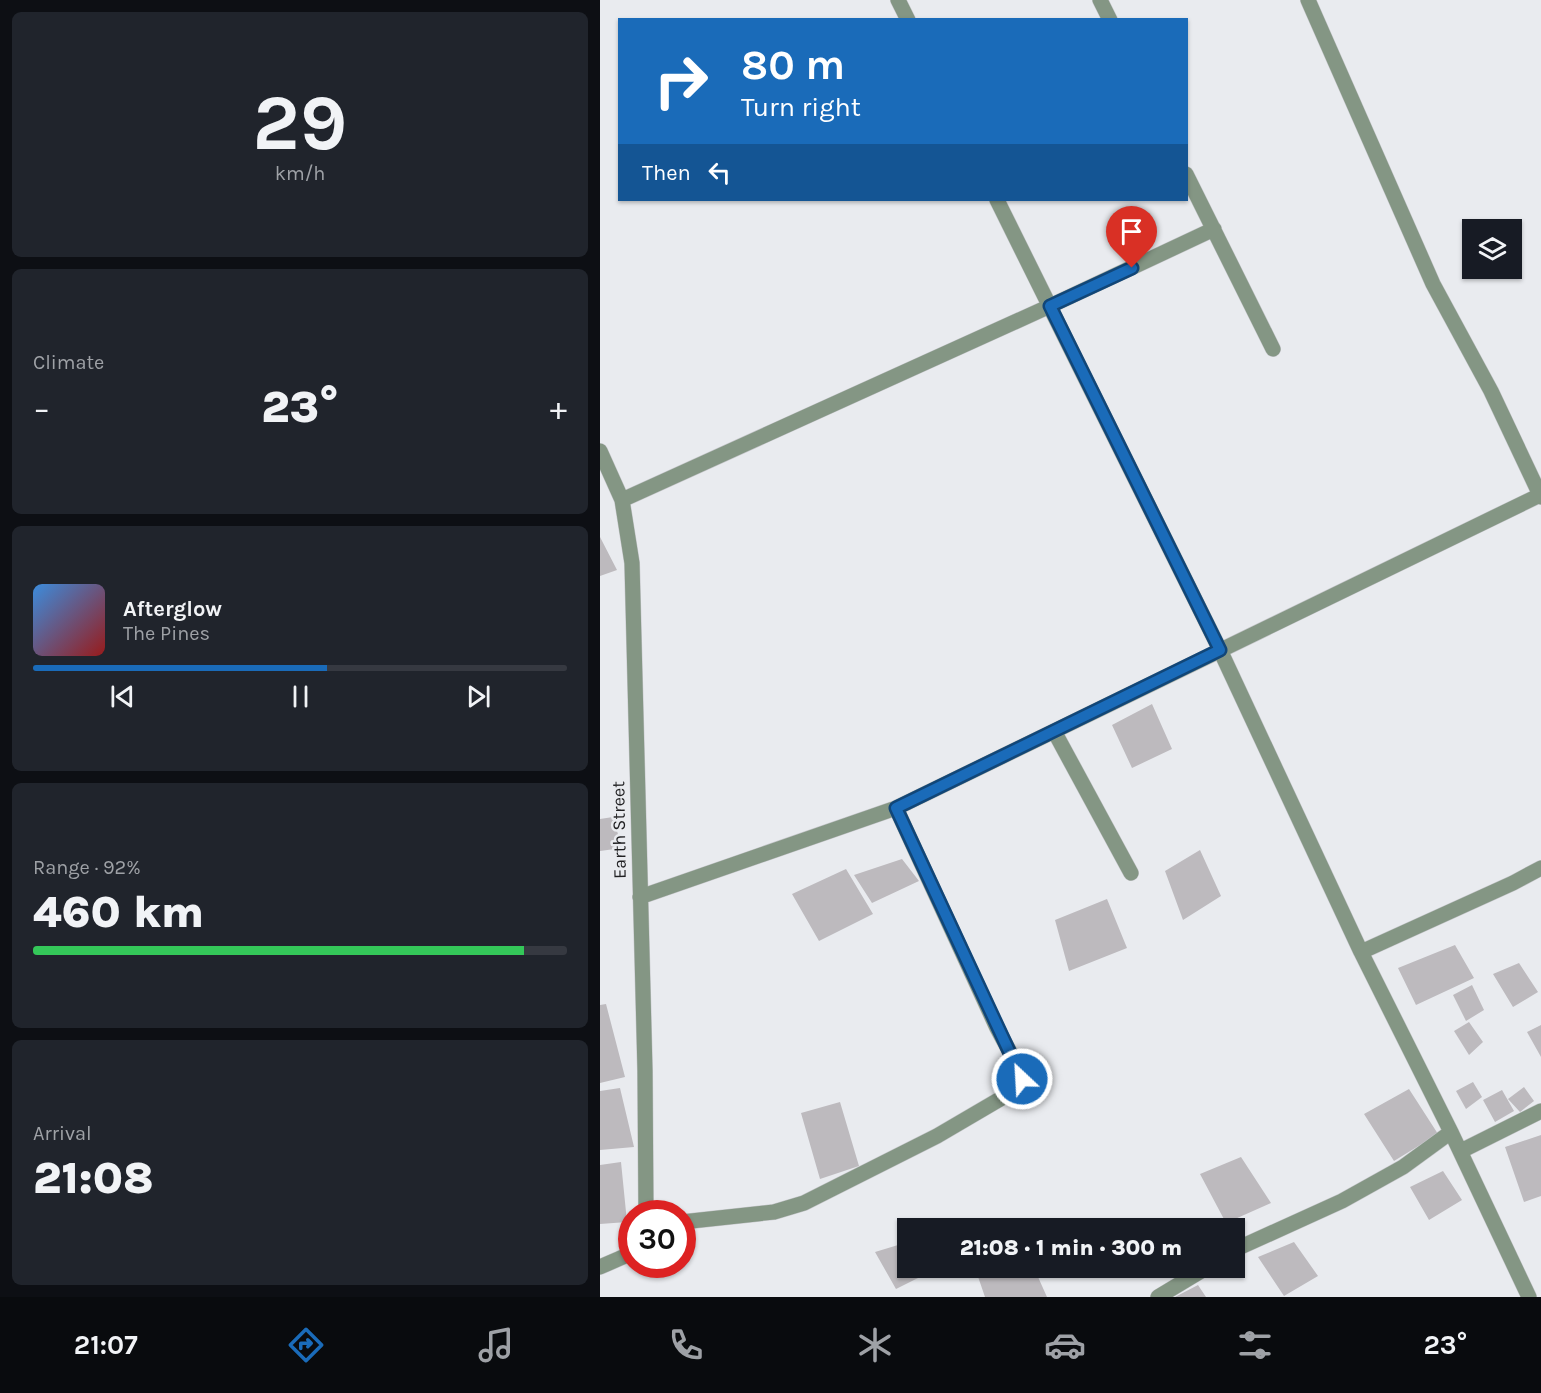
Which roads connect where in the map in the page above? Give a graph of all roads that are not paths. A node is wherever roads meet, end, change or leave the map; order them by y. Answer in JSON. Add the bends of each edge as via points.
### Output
{"nodes":[{"id":1,"x":898,"y":0,"type":"edge"},
{"id":2,"x":1100,"y":0,"type":"edge"},
{"id":3,"x":1308,"y":0,"type":"edge"},
{"id":4,"x":907,"y":18,"type":"edge"},
{"id":5,"x":1109,"y":18,"type":"edge"},
{"id":6,"x":1188,"y":178,"type":"edge"},
{"id":7,"x":998,"y":201,"type":"edge"},
{"id":8,"x":1214,"y":229,"type":"junction"},
{"id":9,"x":1050,"y":306,"type":"junction"},
{"id":10,"x":1273,"y":349,"type":"dead end"},
{"id":11,"x":600,"y":451,"type":"edge"},
{"id":12,"x":1541,"y":496,"type":"edge"},
{"id":13,"x":622,"y":500,"type":"junction"},
{"id":14,"x":1220,"y":650,"type":"junction"},
{"id":15,"x":1054,"y":731,"type":"junction"},
{"id":16,"x":896,"y":808,"type":"junction"},
{"id":17,"x":1541,"y":868,"type":"edge"},
{"id":18,"x":1131,"y":873,"type":"dead end"},
{"id":19,"x":640,"y":897,"type":"junction"},
{"id":20,"x":1361,"y":952,"type":"junction"},
{"id":21,"x":1541,"y":1111,"type":"edge"},
{"id":22,"x":1451,"y":1131,"type":"junction"},
{"id":23,"x":1461,"y":1151,"type":"junction"},
{"id":24,"x":646,"y":1200,"type":"edge"},
{"id":25,"x":696,"y":1221,"type":"edge"},
{"id":26,"x":1245,"y":1245,"type":"edge"},
{"id":27,"x":618,"y":1259,"type":"edge"},
{"id":28,"x":600,"y":1267,"type":"edge"},
{"id":29,"x":1189,"y":1278,"type":"edge"},
{"id":30,"x":1158,"y":1297,"type":"edge"},
{"id":31,"x":1529,"y":1297,"type":"edge"}],
"edges":[{"from":1,"to":4,"type":"street"},
{"from":2,"to":5,"type":"street"},
{"from":3,"to":12,"type":"street","via":[[1433,284],[1491,391]]},
{"from":6,"to":8,"type":"street"},
{"from":7,"to":9,"type":"street"},
{"from":8,"to":9,"type":"street"},
{"from":8,"to":10,"type":"street"},
{"from":9,"to":13,"type":"street"},
{"from":9,"to":14,"type":"street"},
{"from":11,"to":13,"type":"street","name":"Earth Street"},
{"from":12,"to":14,"type":"street"},
{"from":13,"to":19,"type":"street","name":"Earth Street","via":[[632,563]]},
{"from":14,"to":15,"type":"street"},
{"from":14,"to":20,"type":"street"},
{"from":15,"to":16,"type":"street"},
{"from":15,"to":18,"type":"street"},
{"from":16,"to":19,"type":"street"},
{"from":16,"to":25,"type":"street","via":[[1020,1071],[1019,1088],[937,1136],[804,1203],[763,1214]]},
{"from":17,"to":20,"type":"street"},
{"from":19,"to":24,"type":"street","name":"Earth Street"},
{"from":20,"to":22,"type":"street"},
{"from":21,"to":23,"type":"street"},
{"from":22,"to":23,"type":"street"},
{"from":22,"to":26,"type":"street","via":[[1403,1167],[1342,1201]]},
{"from":23,"to":31,"type":"street"},
{"from":27,"to":28,"type":"street"},
{"from":29,"to":30,"type":"street"}]}
